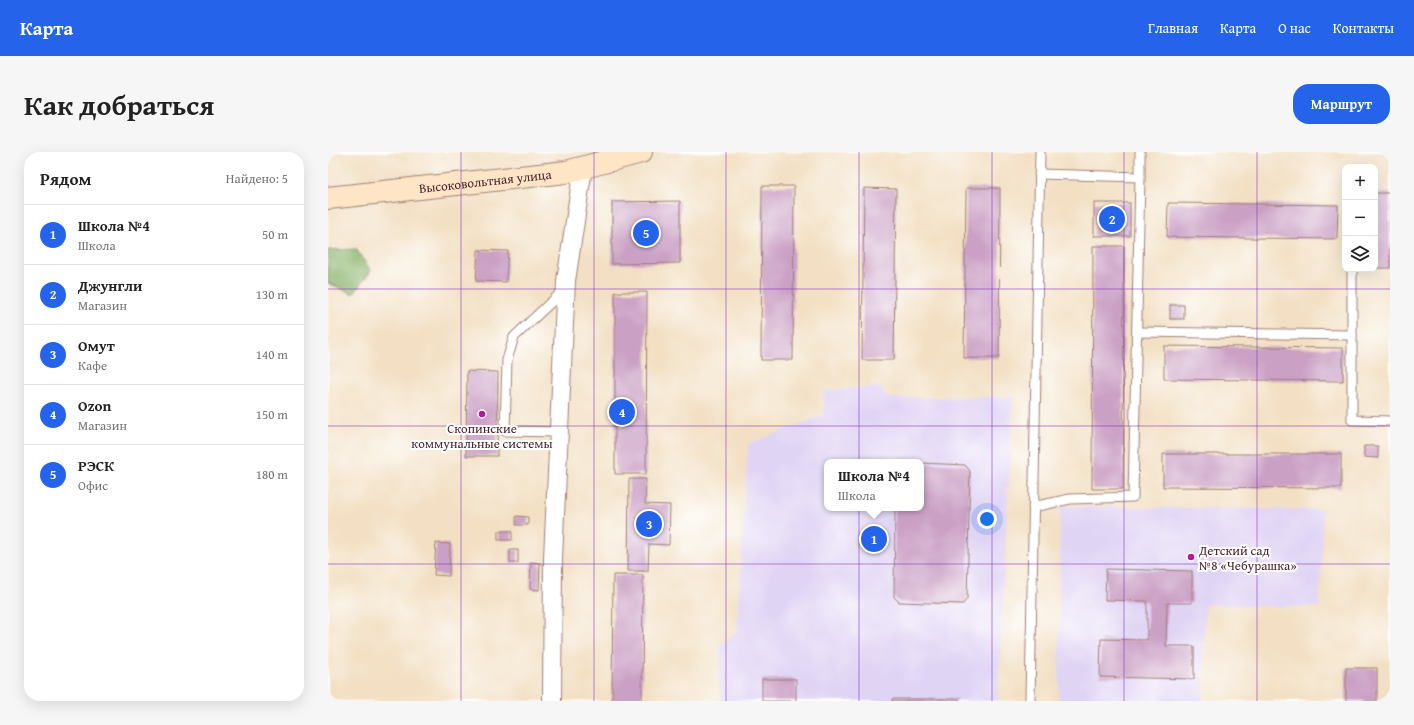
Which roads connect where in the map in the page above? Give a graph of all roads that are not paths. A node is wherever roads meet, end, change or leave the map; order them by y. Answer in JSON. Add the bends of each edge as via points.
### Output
{"nodes":[{"id":1,"x":641,"y":152,"type":"edge"},
{"id":2,"x":1040,"y":152,"type":"edge"},
{"id":3,"x":1140,"y":152,"type":"edge"},
{"id":4,"x":593,"y":161,"type":"edge"},
{"id":5,"x":1039,"y":174,"type":"junction"},
{"id":6,"x":1140,"y":177,"type":"junction"},
{"id":7,"x":328,"y":198,"type":"edge"},
{"id":8,"x":1352,"y":272,"type":"edge"},
{"id":9,"x":566,"y":288,"type":"junction"},
{"id":10,"x":1137,"y":332,"type":"junction"},
{"id":11,"x":1352,"y":335,"type":"junction"},
{"id":12,"x":1390,"y":421,"type":"edge"},
{"id":13,"x":559,"y":432,"type":"junction"},
{"id":14,"x":1033,"y":507,"type":"junction"},
{"id":15,"x":552,"y":701,"type":"edge"},
{"id":16,"x":1030,"y":701,"type":"edge"}],
"edges":[{"from":1,"to":4,"type":"main road","name":"Высоковольтная улица"},
{"from":2,"to":5,"type":"lane"},
{"from":3,"to":6,"type":"lane"},
{"from":4,"to":7,"type":"main road","name":"Высоковольтная улица","via":[[566,172]]},
{"from":4,"to":9,"type":"street"},
{"from":5,"to":6,"type":"lane"},
{"from":5,"to":14,"type":"lane"},
{"from":6,"to":10,"type":"lane"},
{"from":8,"to":11,"type":"lane"},
{"from":9,"to":13,"type":"street"},
{"from":9,"to":13,"type":"lane","via":[[514,337],[507,360],[505,431]]},
{"from":10,"to":11,"type":"lane"},
{"from":10,"to":14,"type":"lane","via":[[1133,497],[1070,500]]},
{"from":11,"to":12,"type":"lane","via":[[1352,420]]},
{"from":13,"to":15,"type":"street","via":[[553,558]]},
{"from":14,"to":16,"type":"lane"}]}
